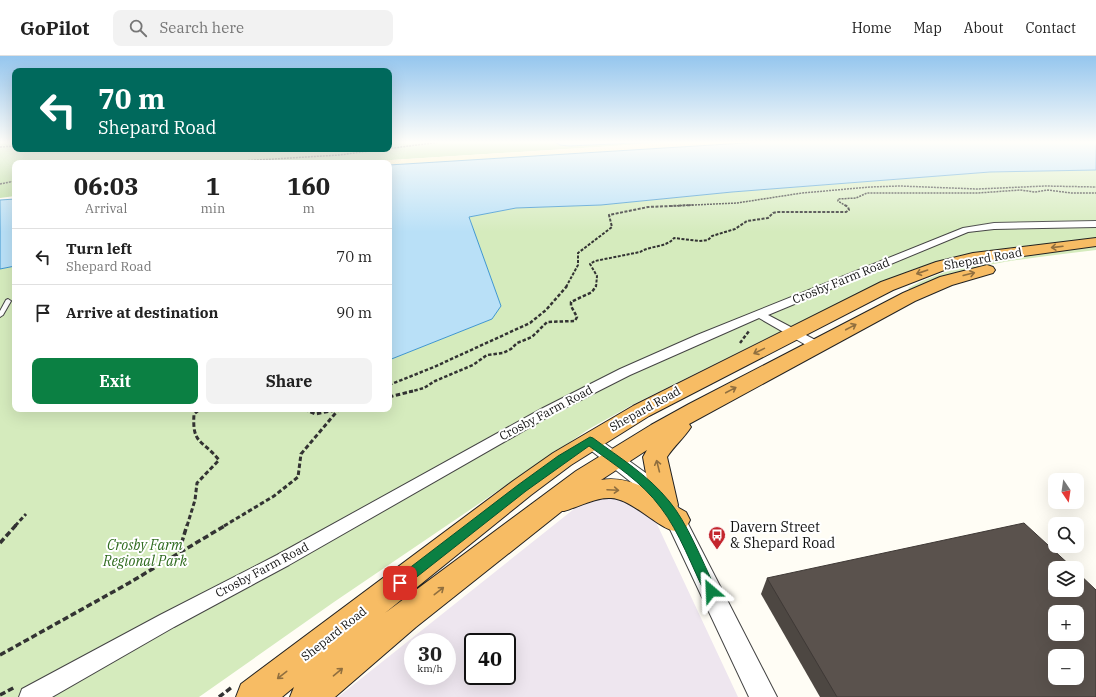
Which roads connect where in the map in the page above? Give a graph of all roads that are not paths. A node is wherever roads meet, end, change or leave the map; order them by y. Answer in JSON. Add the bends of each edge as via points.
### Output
{"nodes":[{"id":1,"x":1096,"y":224,"type":"edge"},
{"id":2,"x":1096,"y":242,"type":"edge"},
{"id":3,"x":1096,"y":254,"type":"edge"},
{"id":4,"x":8,"y":301,"type":"dead end"},
{"id":5,"x":0,"y":315,"type":"edge"},
{"id":6,"x":754,"y":320,"type":"junction"},
{"id":7,"x":794,"y":334,"type":"junction"},
{"id":8,"x":817,"y":346,"type":"junction"},
{"id":9,"x":697,"y":409,"type":"junction"},
{"id":10,"x":590,"y":441,"type":"junction"},
{"id":11,"x":615,"y":460,"type":"junction"},
{"id":12,"x":549,"y":507,"type":"junction"},
{"id":13,"x":670,"y":512,"type":"junction"},
{"id":14,"x":30,"y":697,"type":"edge"},
{"id":15,"x":254,"y":697,"type":"edge"},
{"id":16,"x":308,"y":697,"type":"edge"},
{"id":17,"x":763,"y":697,"type":"edge"}],
"edges":[{"from":1,"to":6,"type":"street","name":"Crosby Farm Road","via":[[994,226],[966,230]]},
{"from":2,"to":7,"type":"highway","name":"Shepard Road","one_way":true,"via":[[972,258],[942,265],[887,286]]},
{"from":8,"to":3,"type":"highway","name":"Shepard Road","one_way":true,"via":[[908,297],[957,277],[1007,266]]},
{"from":4,"to":5,"type":"lane"},
{"from":6,"to":7,"type":"street"},
{"from":6,"to":14,"type":"street","name":"Crosby Farm Road","via":[[625,372],[548,410],[283,560]]},
{"from":7,"to":8,"type":"street"},
{"from":7,"to":10,"type":"highway","name":"Shepard Road","one_way":true,"via":[[680,389]]},
{"from":9,"to":8,"type":"highway","name":"Shepard Road","one_way":true},
{"from":9,"to":11,"type":"highway","name":"Shepard Road"},
{"from":13,"to":9,"type":"highway","one_way":true,"via":[[655,457],[664,443]]},
{"from":10,"to":11,"type":"street"},
{"from":10,"to":15,"type":"highway","name":"Shepard Road","one_way":true,"via":[[522,488]]},
{"from":11,"to":12,"type":"highway","name":"Shepard Road","via":[[585,478]]},
{"from":11,"to":13,"type":"street","via":[[643,481]]},
{"from":12,"to":13,"type":"highway","one_way":true,"via":[[586,493],[610,488],[629,491]]},
{"from":16,"to":12,"type":"highway","name":"Shepard Road","one_way":true,"via":[[405,617]]},
{"from":13,"to":17,"type":"street"}]}
